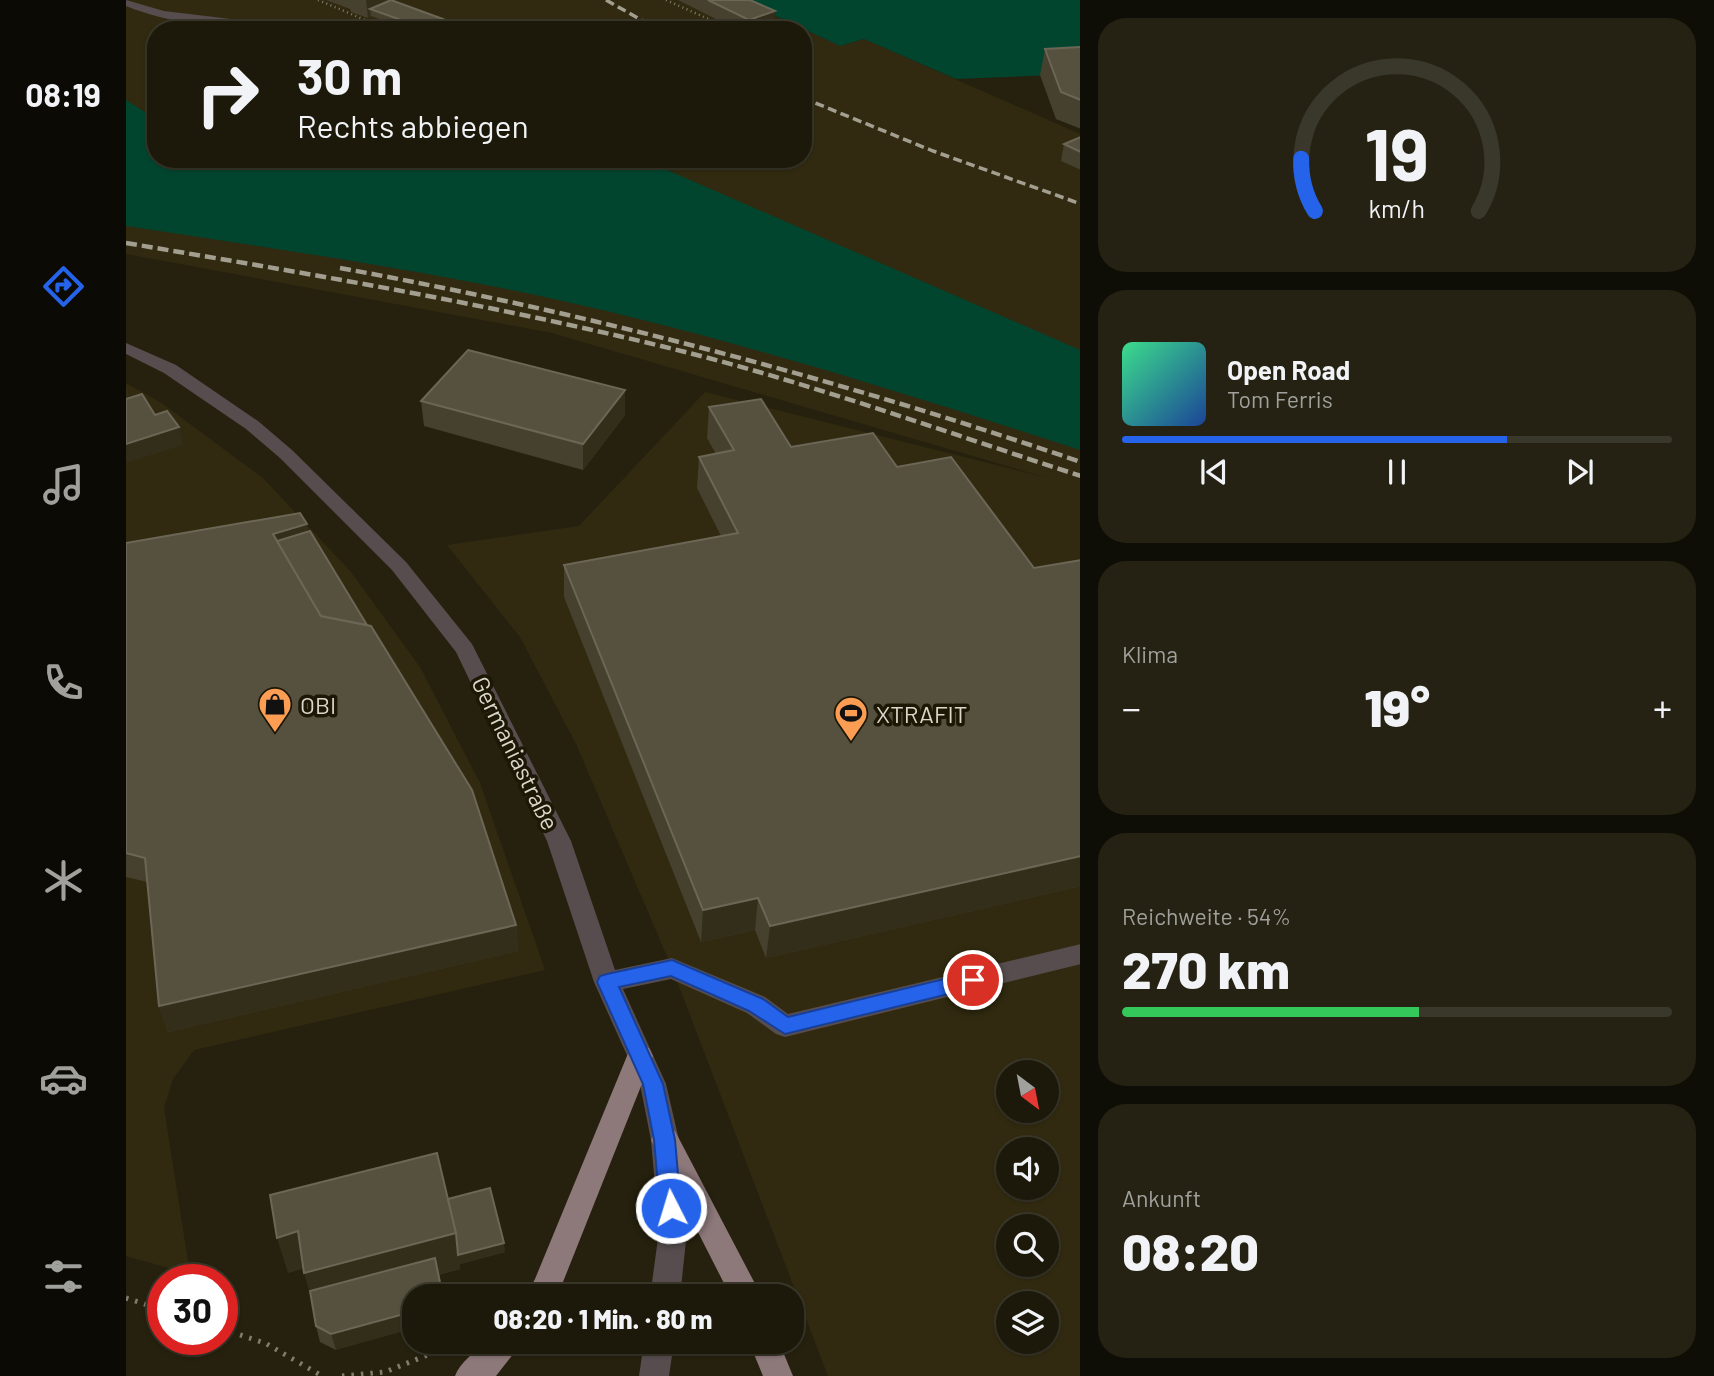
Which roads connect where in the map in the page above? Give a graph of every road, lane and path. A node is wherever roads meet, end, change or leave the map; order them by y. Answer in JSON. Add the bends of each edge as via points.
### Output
{"nodes":[{"id":1,"x":318,"y":0,"type":"edge"},
{"id":2,"x":666,"y":0,"type":"edge"},
{"id":3,"x":128,"y":6,"type":"edge"},
{"id":4,"x":224,"y":21,"type":"edge"},
{"id":5,"x":367,"y":21,"type":"edge"},
{"id":6,"x":713,"y":21,"type":"edge"},
{"id":7,"x":126,"y":348,"type":"edge"},
{"id":8,"x":1080,"y":954,"type":"edge"},
{"id":9,"x":607,"y":982,"type":"junction"},
{"id":10,"x":640,"y":1056,"type":"junction"},
{"id":11,"x":665,"y":1140,"type":"junction"},
{"id":12,"x":548,"y":1284,"type":"edge"},
{"id":13,"x":667,"y":1284,"type":"edge"},
{"id":14,"x":740,"y":1284,"type":"edge"},
{"id":15,"x":126,"y":1298,"type":"edge"},
{"id":16,"x":147,"y":1305,"type":"edge"},
{"id":17,"x":238,"y":1334,"type":"edge"},
{"id":18,"x":494,"y":1354,"type":"edge"},
{"id":19,"x":657,"y":1354,"type":"edge"},
{"id":20,"x":769,"y":1354,"type":"edge"},
{"id":21,"x":458,"y":1372,"type":"edge"},
{"id":22,"x":322,"y":1376,"type":"edge"},
{"id":23,"x":342,"y":1376,"type":"edge"},
{"id":24,"x":654,"y":1376,"type":"edge"},
{"id":25,"x":778,"y":1376,"type":"edge"}],
"edges":[{"from":1,"to":5,"type":"path"},
{"from":2,"to":6,"type":"path"},
{"from":3,"to":4,"type":"street"},
{"from":7,"to":9,"type":"street","name":"Germaniastraße","via":[[170,369],[286,454],[399,566],[466,649],[559,841]]},
{"from":8,"to":9,"type":"street","via":[[785,1026],[756,1005],[672,968]]},
{"from":9,"to":10,"type":"street","name":"Germaniastraße"},
{"from":10,"to":11,"type":"street","name":"Germaniastraße","via":[[653,1084]]},
{"from":10,"to":12,"type":"main road"},
{"from":11,"to":13,"type":"street","name":"Germaniastraße","via":[[673,1231]]},
{"from":11,"to":14,"type":"main road"},
{"from":15,"to":16,"type":"path"},
{"from":17,"to":22,"type":"path","via":[[265,1343]]},
{"from":18,"to":21,"type":"main road","via":[[482,1369]]},
{"from":19,"to":24,"type":"street"},
{"from":20,"to":25,"type":"main road"},
{"from":21,"to":23,"type":"path","via":[[435,1352],[385,1372]]}]}
